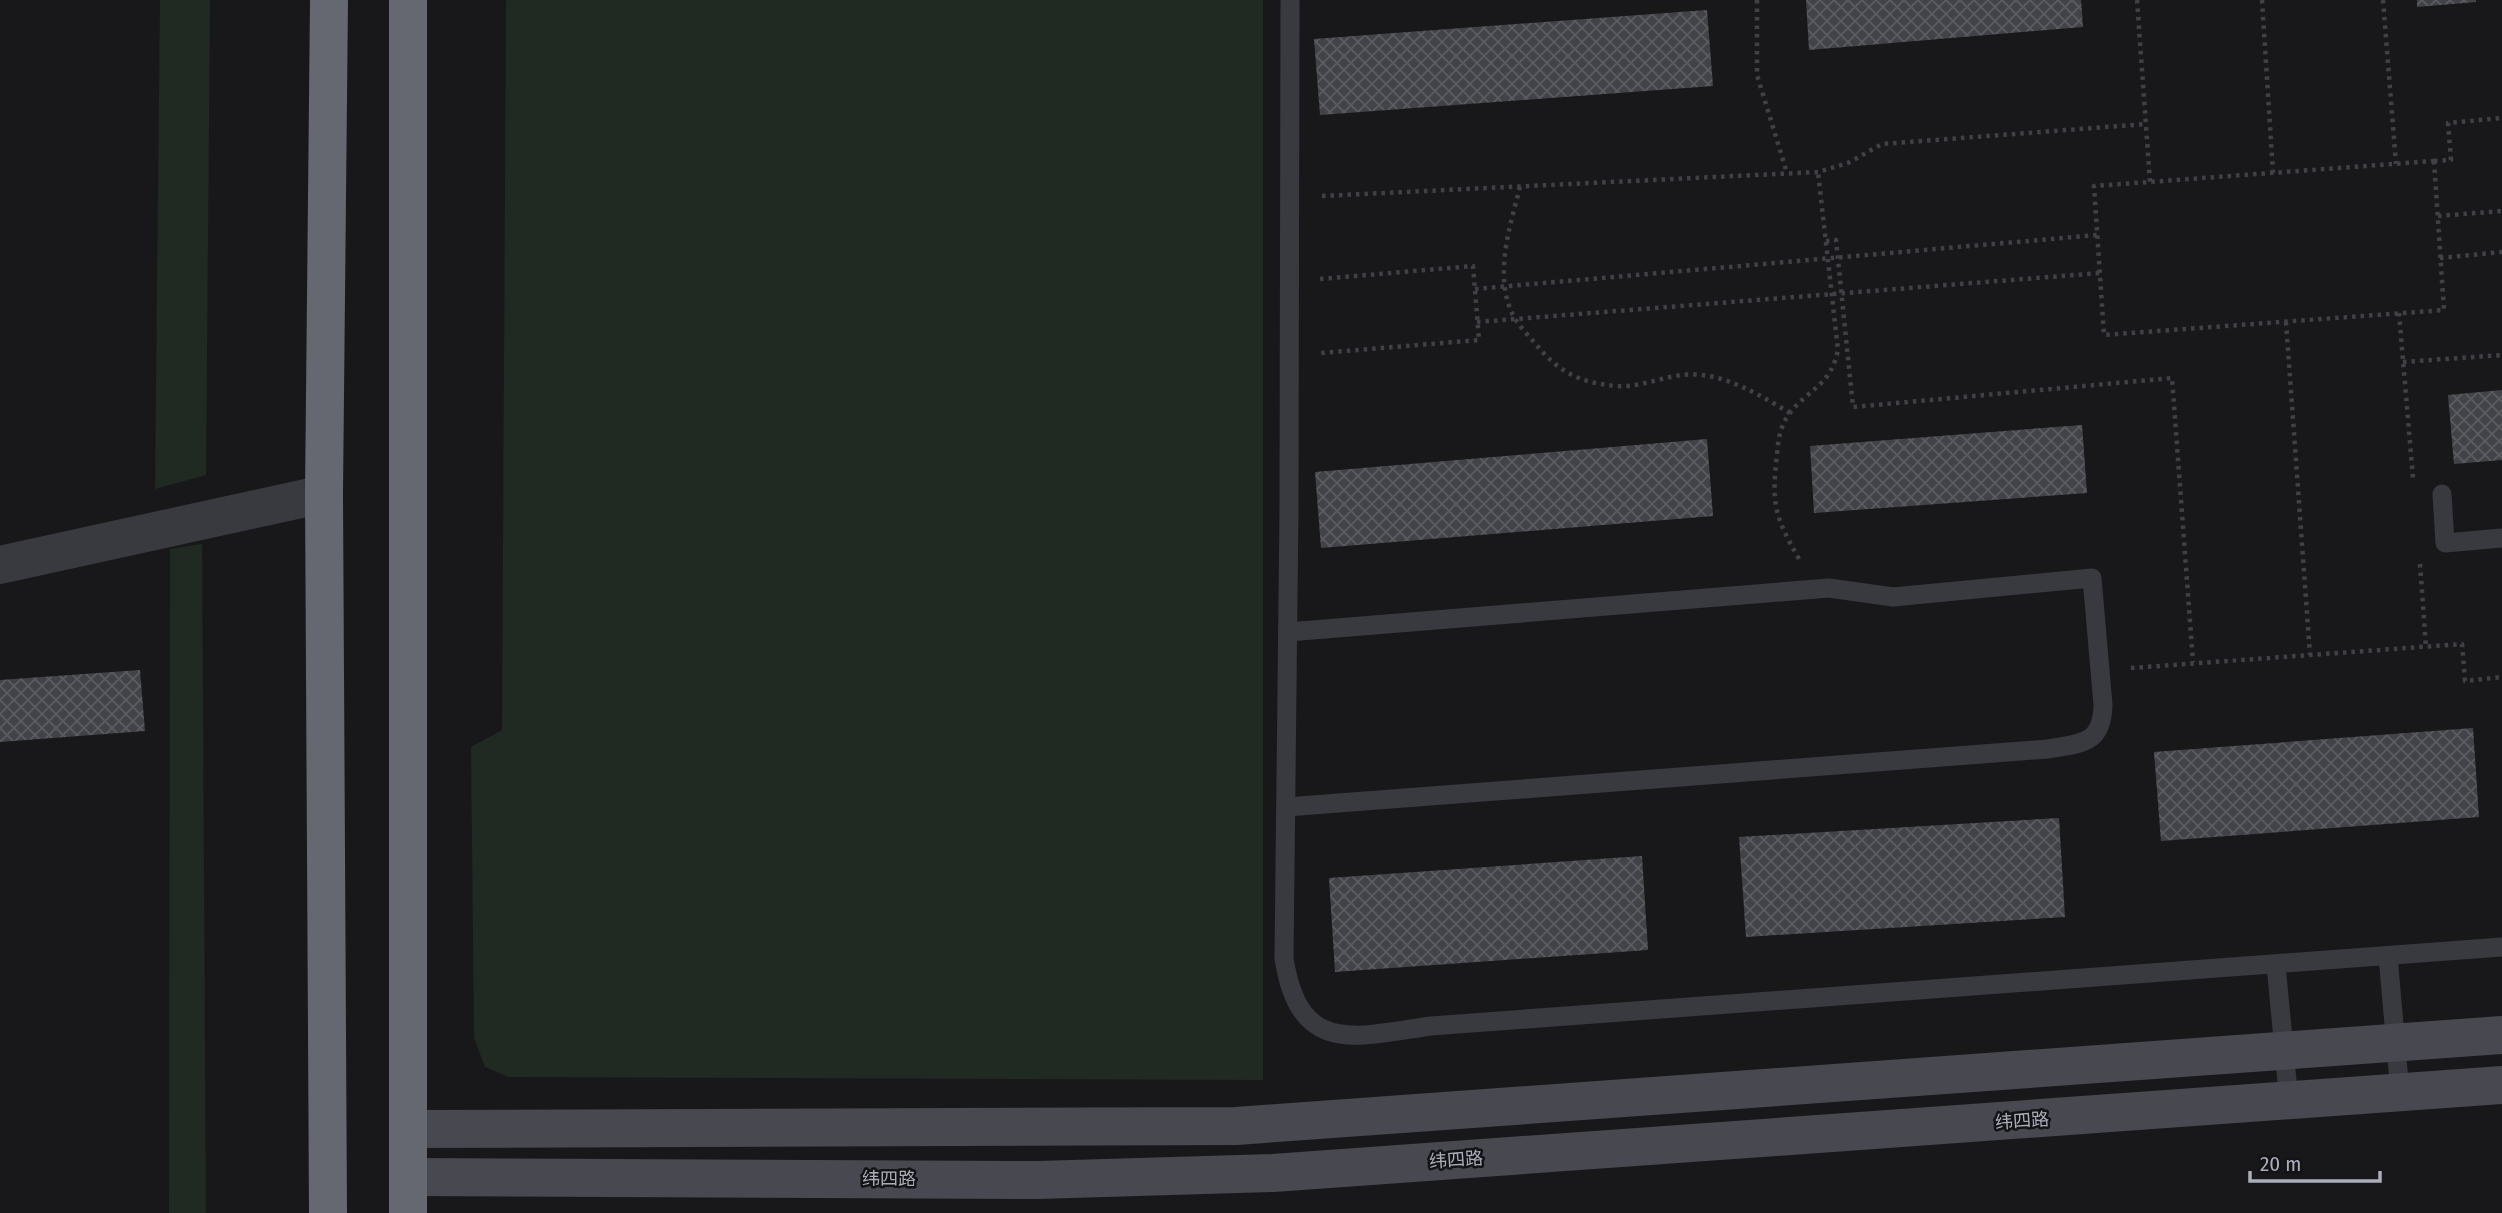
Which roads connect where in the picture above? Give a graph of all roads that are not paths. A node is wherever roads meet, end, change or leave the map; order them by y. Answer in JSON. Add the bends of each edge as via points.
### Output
{"nodes":[{"id":1,"x":329,"y":0,"type":"edge"},
{"id":2,"x":408,"y":0,"type":"edge"},
{"id":3,"x":1290,"y":0,"type":"edge"},
{"id":4,"x":324,"y":494,"type":"junction"},
{"id":5,"x":2442,"y":494,"type":"dead end"},
{"id":6,"x":2502,"y":538,"type":"edge"},
{"id":7,"x":0,"y":565,"type":"edge"},
{"id":8,"x":1288,"y":632,"type":"junction"},
{"id":9,"x":1286,"y":807,"type":"junction"},
{"id":10,"x":2502,"y":947,"type":"edge"},
{"id":11,"x":2388,"y":956,"type":"junction"},
{"id":12,"x":2276,"y":965,"type":"junction"},
{"id":13,"x":2502,"y":1035,"type":"edge"},
{"id":14,"x":2395,"y":1043,"type":"junction"},
{"id":15,"x":2284,"y":1051,"type":"junction"},
{"id":16,"x":2502,"y":1085,"type":"edge"},
{"id":17,"x":2400,"y":1093,"type":"junction"},
{"id":18,"x":2288,"y":1102,"type":"junction"},
{"id":19,"x":408,"y":1129,"type":"junction"},
{"id":20,"x":408,"y":1195,"type":"edge"},
{"id":21,"x":328,"y":1213,"type":"edge"}],
"edges":[{"from":1,"to":4,"type":"highway"},
{"from":2,"to":19,"type":"highway"},
{"from":3,"to":8,"type":"lane"},
{"from":4,"to":7,"type":"street"},
{"from":4,"to":21,"type":"highway"},
{"from":5,"to":6,"type":"lane","via":[[2445,543]]},
{"from":8,"to":9,"type":"lane"},
{"from":8,"to":9,"type":"lane","via":[[1811,589],[1893,597],[2092,578],[2102,719],[2098,733],[2084,743],[2048,749]]},
{"from":9,"to":12,"type":"lane","via":[[1284,958],[1288,985],[1311,1022],[1337,1035]]},
{"from":10,"to":11,"type":"lane"},
{"from":11,"to":12,"type":"lane"},
{"from":11,"to":14,"type":"lane"},
{"from":12,"to":15,"type":"lane"},
{"from":13,"to":14,"type":"street"},
{"from":14,"to":15,"type":"street"},
{"from":14,"to":17,"type":"lane"},
{"from":15,"to":18,"type":"lane"},
{"from":15,"to":19,"type":"street","via":[[1236,1126]]},
{"from":16,"to":17,"type":"street","name":"纬四路"},
{"from":17,"to":18,"type":"street","name":"纬四路"},
{"from":18,"to":20,"type":"street","name":"纬四路","via":[[1273,1173]]},
{"from":19,"to":20,"type":"highway"}]}
